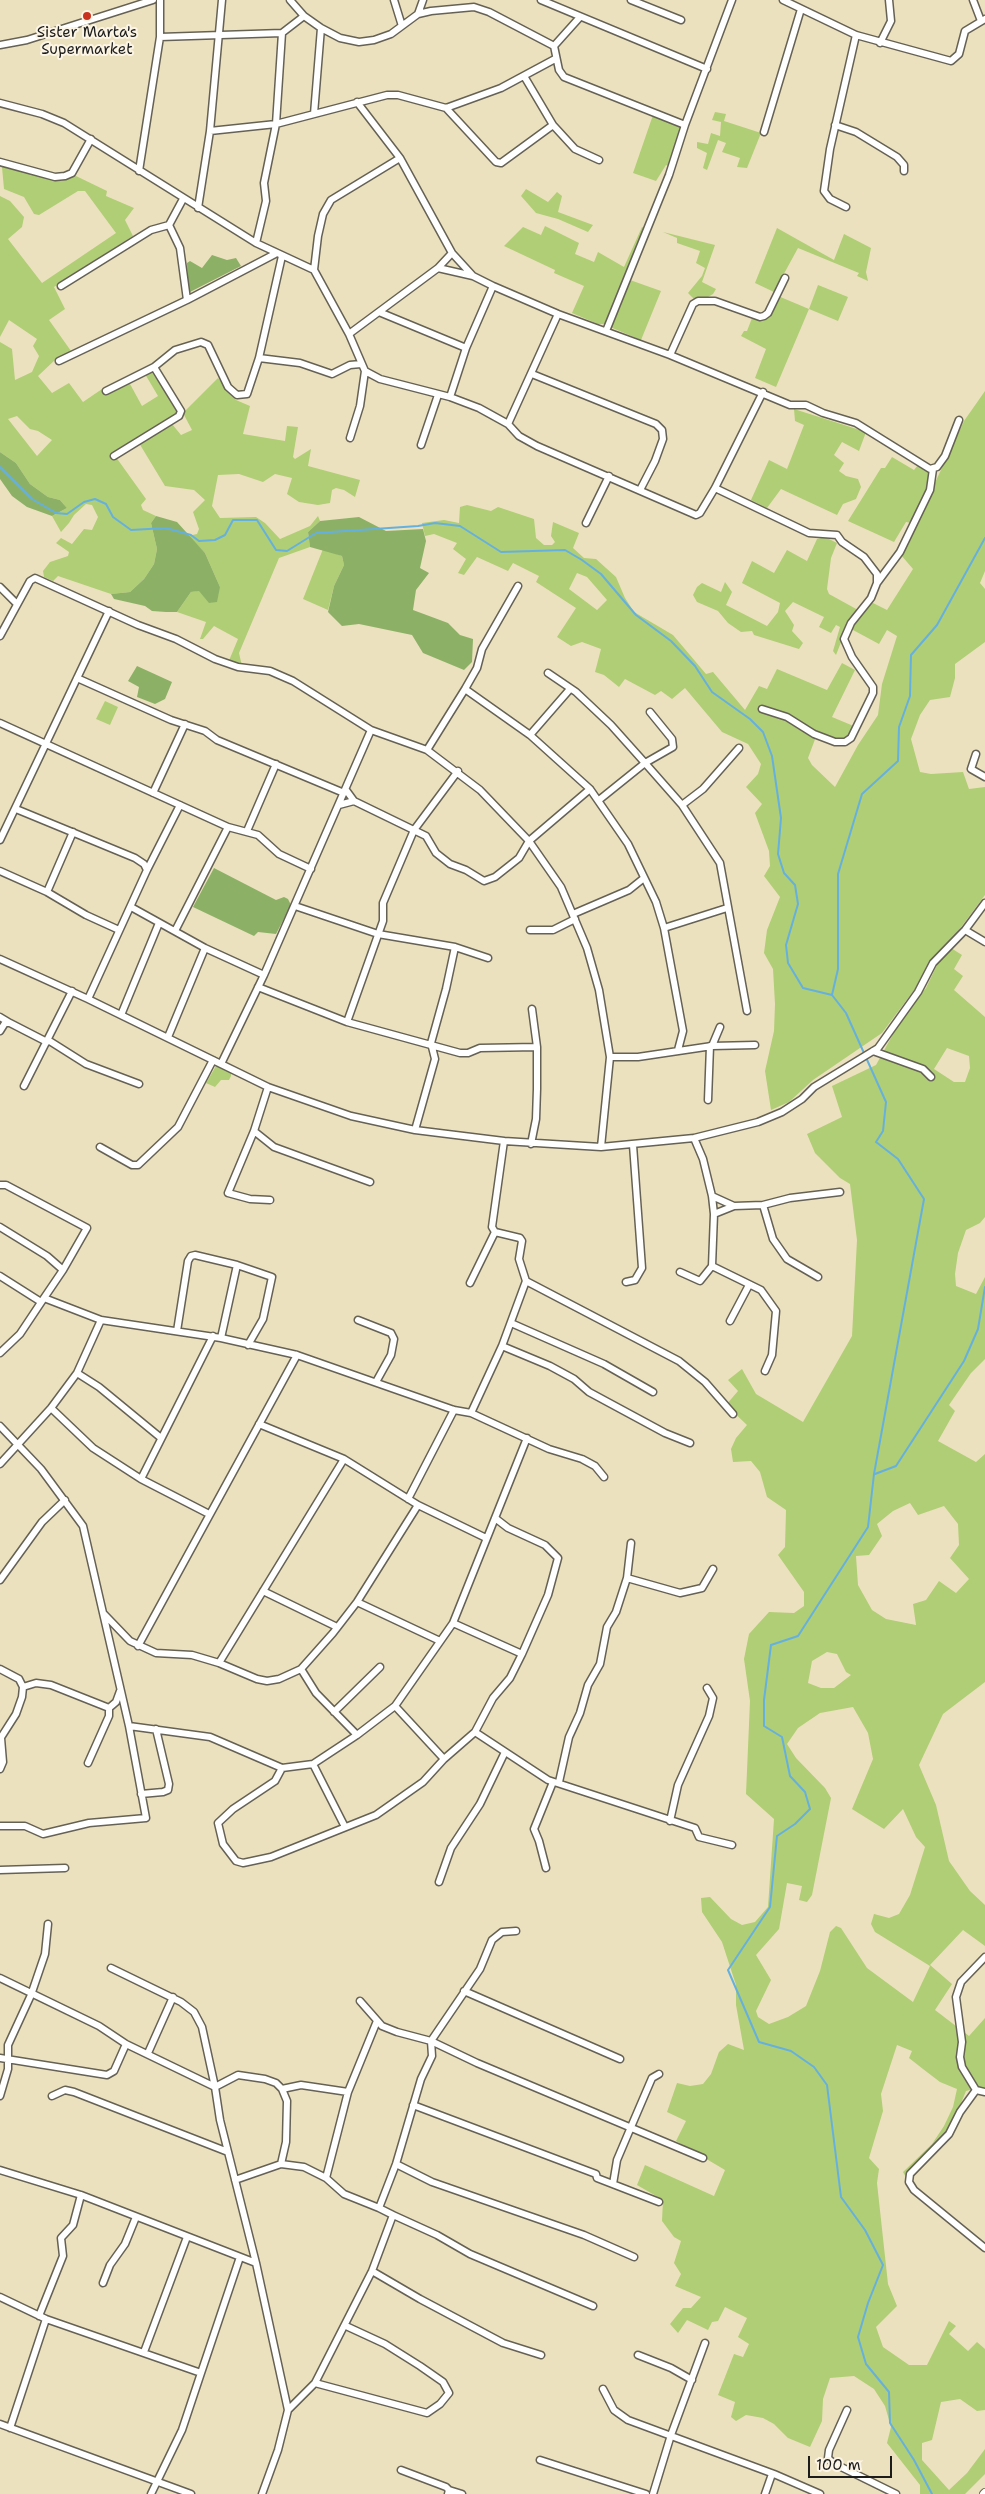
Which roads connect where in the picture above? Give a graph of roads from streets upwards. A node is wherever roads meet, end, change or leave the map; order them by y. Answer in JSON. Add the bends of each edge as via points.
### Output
{"nodes":[{"id":1,"x":153,"y":0,"type":"edge"},
{"id":2,"x":160,"y":0,"type":"edge"},
{"id":3,"x":222,"y":0,"type":"edge"},
{"id":4,"x":290,"y":0,"type":"edge"},
{"id":5,"x":394,"y":0,"type":"edge"},
{"id":6,"x":423,"y":0,"type":"edge"},
{"id":7,"x":541,"y":0,"type":"edge"},
{"id":8,"x":631,"y":0,"type":"edge"},
{"id":9,"x":732,"y":0,"type":"edge"},
{"id":10,"x":783,"y":0,"type":"edge"},
{"id":11,"x":889,"y":0,"type":"edge"},
{"id":12,"x":973,"y":0,"type":"edge"},
{"id":13,"x":139,"y":2,"type":"edge"},
{"id":14,"x":801,"y":9,"type":"junction"},
{"id":15,"x":418,"y":14,"type":"junction"},
{"id":16,"x":304,"y":16,"type":"junction"},
{"id":17,"x":580,"y":17,"type":"junction"},
{"id":18,"x":681,"y":20,"type":"dead end"},
{"id":19,"x":983,"y":20,"type":"edge"},
{"id":20,"x":402,"y":26,"type":"junction"},
{"id":21,"x":321,"y":28,"type":"junction"},
{"id":22,"x":221,"y":33,"type":"junction"},
{"id":23,"x":282,"y":33,"type":"junction"},
{"id":24,"x":856,"y":35,"type":"junction"},
{"id":25,"x":160,"y":37,"type":"junction"},
{"id":26,"x":880,"y":43,"type":"junction"},
{"id":27,"x":0,"y":45,"type":"edge"},
{"id":28,"x":554,"y":46,"type":"junction"},
{"id":29,"x":555,"y":60,"type":"junction"},
{"id":30,"x":707,"y":69,"type":"junction"},
{"id":31,"x":524,"y":76,"type":"junction"},
{"id":32,"x":357,"y":102,"type":"junction"},
{"id":33,"x":0,"y":103,"type":"edge"},
{"id":34,"x":446,"y":108,"type":"junction"},
{"id":35,"x":314,"y":114,"type":"junction"},
{"id":36,"x":276,"y":124,"type":"junction"},
{"id":37,"x":553,"y":125,"type":"junction"},
{"id":38,"x":685,"y":125,"type":"junction"},
{"id":39,"x":835,"y":125,"type":"junction"},
{"id":40,"x":210,"y":131,"type":"junction"},
{"id":41,"x":764,"y":132,"type":"dead end"},
{"id":42,"x":91,"y":139,"type":"junction"},
{"id":43,"x":400,"y":158,"type":"junction"},
{"id":44,"x":599,"y":160,"type":"dead end"},
{"id":45,"x":0,"y":162,"type":"edge"},
{"id":46,"x":139,"y":171,"type":"junction"},
{"id":47,"x":904,"y":171,"type":"dead end"},
{"id":48,"x":182,"y":199,"type":"junction"},
{"id":49,"x":846,"y":207,"type":"dead end"},
{"id":50,"x":198,"y":208,"type":"junction"},
{"id":51,"x":169,"y":225,"type":"junction"},
{"id":52,"x":256,"y":243,"type":"junction"},
{"id":53,"x":452,"y":252,"type":"junction"},
{"id":54,"x":279,"y":255,"type":"junction"},
{"id":55,"x":438,"y":268,"type":"junction"},
{"id":56,"x":314,"y":270,"type":"junction"},
{"id":57,"x":473,"y":276,"type":"junction"},
{"id":58,"x":784,"y":278,"type":"dead end"},
{"id":59,"x":60,"y":286,"type":"dead end"},
{"id":60,"x":493,"y":286,"type":"junction"},
{"id":61,"x":187,"y":300,"type":"junction"},
{"id":62,"x":379,"y":312,"type":"junction"},
{"id":63,"x":558,"y":314,"type":"junction"},
{"id":64,"x":606,"y":331,"type":"junction"},
{"id":65,"x":349,"y":334,"type":"junction"},
{"id":66,"x":466,"y":348,"type":"junction"},
{"id":67,"x":670,"y":355,"type":"junction"},
{"id":68,"x":260,"y":358,"type":"junction"},
{"id":69,"x":59,"y":361,"type":"dead end"},
{"id":70,"x":361,"y":364,"type":"junction"},
{"id":71,"x":154,"y":367,"type":"junction"},
{"id":72,"x":365,"y":371,"type":"junction"},
{"id":73,"x":532,"y":374,"type":"junction"},
{"id":74,"x":106,"y":391,"type":"dead end"},
{"id":75,"x":764,"y":392,"type":"junction"},
{"id":76,"x":438,"y":396,"type":"junction"},
{"id":77,"x":450,"y":397,"type":"junction"},
{"id":78,"x":958,"y":420,"type":"dead end"},
{"id":79,"x":508,"y":424,"type":"junction"},
{"id":80,"x":350,"y":438,"type":"dead end"},
{"id":81,"x":421,"y":445,"type":"dead end"},
{"id":82,"x":114,"y":456,"type":"dead end"},
{"id":83,"x":933,"y":469,"type":"junction"},
{"id":84,"x":609,"y":476,"type":"junction"},
{"id":85,"x":715,"y":488,"type":"junction"},
{"id":86,"x":640,"y":490,"type":"junction"},
{"id":87,"x":586,"y":523,"type":"dead end"},
{"id":88,"x":877,"y":583,"type":"junction"},
{"id":89,"x":518,"y":586,"type":"dead end"},
{"id":90,"x":0,"y":587,"type":"edge"},
{"id":91,"x":17,"y":604,"type":"junction"},
{"id":92,"x":109,"y":611,"type":"junction"},
{"id":93,"x":0,"y":636,"type":"edge"},
{"id":94,"x":548,"y":673,"type":"dead end"},
{"id":95,"x":77,"y":678,"type":"junction"},
{"id":96,"x":465,"y":689,"type":"junction"},
{"id":97,"x":570,"y":689,"type":"junction"},
{"id":98,"x":762,"y":709,"type":"dead end"},
{"id":99,"x":650,"y":712,"type":"dead end"},
{"id":100,"x":0,"y":723,"type":"edge"},
{"id":101,"x":185,"y":724,"type":"junction"},
{"id":102,"x":371,"y":730,"type":"junction"},
{"id":103,"x":530,"y":735,"type":"junction"},
{"id":104,"x":47,"y":743,"type":"junction"},
{"id":105,"x":739,"y":748,"type":"dead end"},
{"id":106,"x":427,"y":750,"type":"junction"},
{"id":107,"x":976,"y":754,"type":"dead end"},
{"id":108,"x":645,"y":763,"type":"junction"},
{"id":109,"x":276,"y":764,"type":"junction"},
{"id":110,"x":458,"y":771,"type":"junction"},
{"id":111,"x":985,"y":777,"type":"edge"},
{"id":112,"x":590,"y":789,"type":"junction"},
{"id":113,"x":345,"y":791,"type":"junction"},
{"id":114,"x":153,"y":793,"type":"junction"},
{"id":115,"x":599,"y":800,"type":"junction"},
{"id":116,"x":354,"y":801,"type":"junction"},
{"id":117,"x":180,"y":805,"type":"junction"},
{"id":118,"x":338,"y":805,"type":"junction"},
{"id":119,"x":682,"y":805,"type":"junction"},
{"id":120,"x":16,"y":809,"type":"junction"},
{"id":121,"x":228,"y":827,"type":"junction"},
{"id":122,"x":414,"y":830,"type":"junction"},
{"id":123,"x":247,"y":831,"type":"junction"},
{"id":124,"x":73,"y":832,"type":"junction"},
{"id":125,"x":0,"y":840,"type":"edge"},
{"id":126,"x":529,"y":841,"type":"junction"},
{"id":127,"x":311,"y":869,"type":"junction"},
{"id":128,"x":147,"y":870,"type":"junction"},
{"id":129,"x":0,"y":871,"type":"edge"},
{"id":130,"x":644,"y":878,"type":"junction"},
{"id":131,"x":47,"y":892,"type":"junction"},
{"id":132,"x":985,"y":904,"type":"edge"},
{"id":133,"x":295,"y":906,"type":"junction"},
{"id":134,"x":131,"y":907,"type":"junction"},
{"id":135,"x":727,"y":908,"type":"junction"},
{"id":136,"x":574,"y":917,"type":"junction"},
{"id":137,"x":159,"y":923,"type":"junction"},
{"id":138,"x":664,"y":928,"type":"junction"},
{"id":139,"x":120,"y":930,"type":"junction"},
{"id":140,"x":530,"y":930,"type":"dead end"},
{"id":141,"x":965,"y":930,"type":"junction"},
{"id":142,"x":174,"y":931,"type":"junction"},
{"id":143,"x":378,"y":934,"type":"junction"},
{"id":144,"x":985,"y":942,"type":"edge"},
{"id":145,"x":455,"y":947,"type":"junction"},
{"id":146,"x":205,"y":948,"type":"junction"},
{"id":147,"x":488,"y":958,"type":"dead end"},
{"id":148,"x":0,"y":959,"type":"edge"},
{"id":149,"x":264,"y":975,"type":"junction"},
{"id":150,"x":258,"y":987,"type":"junction"},
{"id":151,"x":72,"y":991,"type":"junction"},
{"id":152,"x":88,"y":999,"type":"junction"},
{"id":153,"x":532,"y":1008,"type":"dead end"},
{"id":154,"x":746,"y":1011,"type":"dead end"},
{"id":155,"x":121,"y":1014,"type":"junction"},
{"id":156,"x":0,"y":1017,"type":"edge"},
{"id":157,"x":347,"y":1022,"type":"junction"},
{"id":158,"x":10,"y":1023,"type":"junction"},
{"id":159,"x":720,"y":1027,"type":"dead end"},
{"id":160,"x":0,"y":1032,"type":"edge"},
{"id":161,"x":168,"y":1037,"type":"junction"},
{"id":162,"x":48,"y":1041,"type":"junction"},
{"id":163,"x":431,"y":1044,"type":"junction"},
{"id":164,"x":755,"y":1045,"type":"dead end"},
{"id":165,"x":711,"y":1046,"type":"junction"},
{"id":166,"x":537,"y":1047,"type":"junction"},
{"id":167,"x":678,"y":1050,"type":"junction"},
{"id":168,"x":872,"y":1052,"type":"junction"},
{"id":169,"x":610,"y":1058,"type":"junction"},
{"id":170,"x":213,"y":1060,"type":"junction"},
{"id":171,"x":221,"y":1064,"type":"junction"},
{"id":172,"x":931,"y":1077,"type":"dead end"},
{"id":173,"x":138,"y":1084,"type":"dead end"},
{"id":174,"x":24,"y":1086,"type":"dead end"},
{"id":175,"x":268,"y":1087,"type":"junction"},
{"id":176,"x":708,"y":1100,"type":"dead end"},
{"id":177,"x":415,"y":1130,"type":"junction"},
{"id":178,"x":254,"y":1131,"type":"junction"},
{"id":179,"x":694,"y":1138,"type":"junction"},
{"id":180,"x":504,"y":1141,"type":"junction"},
{"id":181,"x":531,"y":1144,"type":"junction"},
{"id":182,"x":633,"y":1144,"type":"junction"},
{"id":183,"x":100,"y":1147,"type":"dead end"},
{"id":184,"x":601,"y":1148,"type":"junction"},
{"id":185,"x":370,"y":1182,"type":"dead end"},
{"id":186,"x":0,"y":1185,"type":"edge"},
{"id":187,"x":840,"y":1192,"type":"dead end"},
{"id":188,"x":712,"y":1196,"type":"junction"},
{"id":189,"x":270,"y":1200,"type":"dead end"},
{"id":190,"x":763,"y":1205,"type":"junction"},
{"id":191,"x":734,"y":1206,"type":"junction"},
{"id":192,"x":714,"y":1214,"type":"junction"},
{"id":193,"x":0,"y":1227,"type":"edge"},
{"id":194,"x":495,"y":1232,"type":"junction"},
{"id":195,"x":237,"y":1265,"type":"junction"},
{"id":196,"x":712,"y":1266,"type":"junction"},
{"id":197,"x":63,"y":1270,"type":"junction"},
{"id":198,"x":680,"y":1272,"type":"dead end"},
{"id":199,"x":0,"y":1276,"type":"edge"},
{"id":200,"x":818,"y":1277,"type":"dead end"},
{"id":201,"x":526,"y":1281,"type":"junction"},
{"id":202,"x":626,"y":1282,"type":"dead end"},
{"id":203,"x":470,"y":1284,"type":"dead end"},
{"id":204,"x":749,"y":1285,"type":"junction"},
{"id":205,"x":42,"y":1300,"type":"junction"},
{"id":206,"x":101,"y":1320,"type":"junction"},
{"id":207,"x":358,"y":1320,"type":"dead end"},
{"id":208,"x":730,"y":1321,"type":"dead end"},
{"id":209,"x":510,"y":1323,"type":"junction"},
{"id":210,"x":177,"y":1331,"type":"junction"},
{"id":211,"x":213,"y":1336,"type":"junction"},
{"id":212,"x":221,"y":1338,"type":"junction"},
{"id":213,"x":248,"y":1345,"type":"junction"},
{"id":214,"x":502,"y":1346,"type":"junction"},
{"id":215,"x":0,"y":1352,"type":"edge"},
{"id":216,"x":297,"y":1355,"type":"junction"},
{"id":217,"x":765,"y":1371,"type":"dead end"},
{"id":218,"x":77,"y":1373,"type":"junction"},
{"id":219,"x":376,"y":1382,"type":"junction"},
{"id":220,"x":652,"y":1392,"type":"dead end"},
{"id":221,"x":51,"y":1408,"type":"junction"},
{"id":222,"x":454,"y":1410,"type":"junction"},
{"id":223,"x":471,"y":1413,"type":"junction"},
{"id":224,"x":733,"y":1414,"type":"dead end"},
{"id":225,"x":259,"y":1424,"type":"junction"},
{"id":226,"x":0,"y":1426,"type":"edge"},
{"id":227,"x":161,"y":1438,"type":"junction"},
{"id":228,"x":526,"y":1438,"type":"junction"},
{"id":229,"x":690,"y":1443,"type":"dead end"},
{"id":230,"x":17,"y":1444,"type":"junction"},
{"id":231,"x":344,"y":1459,"type":"junction"},
{"id":232,"x":0,"y":1464,"type":"edge"},
{"id":233,"x":604,"y":1476,"type":"dead end"},
{"id":234,"x":140,"y":1479,"type":"junction"},
{"id":235,"x":408,"y":1499,"type":"junction"},
{"id":236,"x":65,"y":1500,"type":"junction"},
{"id":237,"x":418,"y":1505,"type":"junction"},
{"id":238,"x":209,"y":1514,"type":"junction"},
{"id":239,"x":495,"y":1518,"type":"junction"},
{"id":240,"x":486,"y":1538,"type":"junction"},
{"id":241,"x":631,"y":1543,"type":"dead end"},
{"id":242,"x":713,"y":1569,"type":"dead end"},
{"id":243,"x":627,"y":1578,"type":"junction"},
{"id":244,"x":0,"y":1580,"type":"edge"},
{"id":245,"x":263,"y":1590,"type":"junction"},
{"id":246,"x":357,"y":1602,"type":"junction"},
{"id":247,"x":104,"y":1614,"type":"junction"},
{"id":248,"x":453,"y":1623,"type":"junction"},
{"id":249,"x":337,"y":1627,"type":"junction"},
{"id":250,"x":440,"y":1641,"type":"junction"},
{"id":251,"x":138,"y":1646,"type":"junction"},
{"id":252,"x":522,"y":1654,"type":"junction"},
{"id":253,"x":219,"y":1663,"type":"junction"},
{"id":254,"x":380,"y":1667,"type":"dead end"},
{"id":255,"x":0,"y":1669,"type":"edge"},
{"id":256,"x":301,"y":1670,"type":"junction"},
{"id":257,"x":23,"y":1687,"type":"junction"},
{"id":258,"x":707,"y":1688,"type":"dead end"},
{"id":259,"x":120,"y":1690,"type":"junction"},
{"id":260,"x":395,"y":1706,"type":"junction"},
{"id":261,"x":108,"y":1708,"type":"junction"},
{"id":262,"x":334,"y":1712,"type":"junction"},
{"id":263,"x":129,"y":1726,"type":"junction"},
{"id":264,"x":156,"y":1729,"type":"junction"},
{"id":265,"x":475,"y":1732,"type":"junction"},
{"id":266,"x":356,"y":1735,"type":"junction"},
{"id":267,"x":0,"y":1739,"type":"edge"},
{"id":268,"x":505,"y":1752,"type":"junction"},
{"id":269,"x":444,"y":1759,"type":"junction"},
{"id":270,"x":88,"y":1763,"type":"dead end"},
{"id":271,"x":312,"y":1764,"type":"junction"},
{"id":272,"x":282,"y":1768,"type":"junction"},
{"id":273,"x":0,"y":1769,"type":"edge"},
{"id":274,"x":556,"y":1782,"type":"junction"},
{"id":275,"x":141,"y":1794,"type":"junction"},
{"id":276,"x":670,"y":1820,"type":"junction"},
{"id":277,"x":0,"y":1826,"type":"edge"},
{"id":278,"x":345,"y":1826,"type":"junction"},
{"id":279,"x":732,"y":1845,"type":"dead end"},
{"id":280,"x":65,"y":1868,"type":"dead end"},
{"id":281,"x":546,"y":1868,"type":"dead end"},
{"id":282,"x":0,"y":1870,"type":"edge"},
{"id":283,"x":439,"y":1882,"type":"dead end"},
{"id":284,"x":48,"y":1924,"type":"dead end"},
{"id":285,"x":516,"y":1931,"type":"dead end"},
{"id":286,"x":985,"y":1957,"type":"edge"},
{"id":287,"x":111,"y":1968,"type":"dead end"},
{"id":288,"x":0,"y":1978,"type":"edge"},
{"id":289,"x":464,"y":1991,"type":"junction"},
{"id":290,"x":32,"y":1995,"type":"junction"},
{"id":291,"x":173,"y":1997,"type":"junction"},
{"id":292,"x":360,"y":2001,"type":"dead end"},
{"id":293,"x":377,"y":2021,"type":"junction"},
{"id":294,"x":431,"y":2041,"type":"junction"},
{"id":295,"x":126,"y":2044,"type":"junction"},
{"id":296,"x":148,"y":2053,"type":"junction"},
{"id":297,"x":3,"y":2058,"type":"edge"},
{"id":298,"x":620,"y":2059,"type":"dead end"},
{"id":299,"x":659,"y":2074,"type":"dead end"},
{"id":300,"x":215,"y":2087,"type":"junction"},
{"id":301,"x":282,"y":2089,"type":"junction"},
{"id":302,"x":976,"y":2090,"type":"junction"},
{"id":303,"x":348,"y":2092,"type":"junction"},
{"id":304,"x":985,"y":2092,"type":"edge"},
{"id":305,"x":0,"y":2096,"type":"edge"},
{"id":306,"x":52,"y":2096,"type":"dead end"},
{"id":307,"x":413,"y":2105,"type":"junction"},
{"id":308,"x":631,"y":2127,"type":"junction"},
{"id":309,"x":228,"y":2152,"type":"junction"},
{"id":310,"x":703,"y":2158,"type":"dead end"},
{"id":311,"x":281,"y":2164,"type":"junction"},
{"id":312,"x":396,"y":2164,"type":"junction"},
{"id":313,"x":0,"y":2170,"type":"edge"},
{"id":314,"x":326,"y":2178,"type":"junction"},
{"id":315,"x":235,"y":2180,"type":"junction"},
{"id":316,"x":613,"y":2184,"type":"junction"},
{"id":317,"x":81,"y":2196,"type":"junction"},
{"id":318,"x":659,"y":2202,"type":"dead end"},
{"id":319,"x":379,"y":2208,"type":"junction"},
{"id":320,"x":393,"y":2215,"type":"junction"},
{"id":321,"x":136,"y":2217,"type":"junction"},
{"id":322,"x":187,"y":2237,"type":"junction"},
{"id":323,"x":985,"y":2248,"type":"edge"},
{"id":324,"x":240,"y":2257,"type":"junction"},
{"id":325,"x":634,"y":2257,"type":"dead end"},
{"id":326,"x":256,"y":2263,"type":"junction"},
{"id":327,"x":372,"y":2271,"type":"junction"},
{"id":328,"x":103,"y":2283,"type":"dead end"},
{"id":329,"x":0,"y":2297,"type":"edge"},
{"id":330,"x":594,"y":2306,"type":"dead end"},
{"id":331,"x":38,"y":2316,"type":"junction"},
{"id":332,"x":46,"y":2320,"type":"junction"},
{"id":333,"x":346,"y":2326,"type":"junction"},
{"id":334,"x":706,"y":2343,"type":"dead end"},
{"id":335,"x":144,"y":2352,"type":"junction"},
{"id":336,"x":541,"y":2354,"type":"dead end"},
{"id":337,"x":638,"y":2355,"type":"dead end"},
{"id":338,"x":200,"y":2373,"type":"junction"},
{"id":339,"x":692,"y":2380,"type":"junction"},
{"id":340,"x":315,"y":2383,"type":"junction"},
{"id":341,"x":603,"y":2389,"type":"dead end"},
{"id":342,"x":288,"y":2410,"type":"junction"},
{"id":343,"x":848,"y":2410,"type":"dead end"},
{"id":344,"x":0,"y":2424,"type":"edge"},
{"id":345,"x":10,"y":2428,"type":"junction"},
{"id":346,"x":671,"y":2435,"type":"junction"},
{"id":347,"x":540,"y":2460,"type":"dead end"},
{"id":348,"x":401,"y":2470,"type":"dead end"},
{"id":349,"x":772,"y":2474,"type":"junction"},
{"id":350,"x":156,"y":2481,"type":"junction"},
{"id":351,"x":448,"y":2492,"type":"edge"},
{"id":352,"x":151,"y":2494,"type":"edge"},
{"id":353,"x":191,"y":2494,"type":"edge"},
{"id":354,"x":262,"y":2494,"type":"edge"},
{"id":355,"x":462,"y":2494,"type":"edge"},
{"id":356,"x":646,"y":2494,"type":"edge"},
{"id":357,"x":652,"y":2494,"type":"edge"},
{"id":358,"x":765,"y":2494,"type":"edge"},
{"id":359,"x":820,"y":2494,"type":"edge"},
{"id":360,"x":896,"y":2494,"type":"edge"}],
"edges":[{"from":1,"to":13,"type":"street"},
{"from":2,"to":25,"type":"street"},
{"from":3,"to":22,"type":"street"},
{"from":4,"to":16,"type":"street"},
{"from":5,"to":20,"type":"street"},
{"from":6,"to":15,"type":"street"},
{"from":7,"to":17,"type":"street"},
{"from":8,"to":18,"type":"street"},
{"from":9,"to":30,"type":"street"},
{"from":10,"to":14,"type":"street"},
{"from":11,"to":26,"type":"street","via":[[891,21]]},
{"from":12,"to":19,"type":"street"},
{"from":13,"to":27,"type":"street","via":[[28,40]]},
{"from":14,"to":24,"type":"street"},
{"from":14,"to":41,"type":"street"},
{"from":15,"to":20,"type":"street"},
{"from":15,"to":28,"type":"street","via":[[453,7],[474,7]]},
{"from":16,"to":21,"type":"street"},
{"from":16,"to":23,"type":"street"},
{"from":17,"to":28,"type":"street"},
{"from":17,"to":30,"type":"street"},
{"from":19,"to":26,"type":"street","via":[[965,31],[959,54],[950,61]]},
{"from":20,"to":21,"type":"street","via":[[391,34],[358,42],[340,38]]},
{"from":21,"to":35,"type":"street"},
{"from":22,"to":23,"type":"street"},
{"from":22,"to":25,"type":"street"},
{"from":22,"to":40,"type":"street"},
{"from":23,"to":36,"type":"street"},
{"from":24,"to":26,"type":"street"},
{"from":24,"to":39,"type":"street"},
{"from":25,"to":46,"type":"street"},
{"from":28,"to":29,"type":"street"},
{"from":29,"to":31,"type":"street"},
{"from":29,"to":38,"type":"street","via":[[564,77]]},
{"from":30,"to":38,"type":"street"},
{"from":31,"to":34,"type":"street"},
{"from":31,"to":37,"type":"street"},
{"from":32,"to":34,"type":"street","via":[[387,95]]},
{"from":32,"to":35,"type":"street"},
{"from":32,"to":43,"type":"street"},
{"from":33,"to":42,"type":"street","via":[[64,122]]},
{"from":34,"to":37,"type":"street","via":[[492,159],[500,163]]},
{"from":35,"to":36,"type":"street"},
{"from":36,"to":40,"type":"street"},
{"from":36,"to":52,"type":"street","via":[[264,183],[266,201]]},
{"from":37,"to":44,"type":"street","via":[[575,149]]},
{"from":38,"to":64,"type":"street","via":[[669,175]]},
{"from":39,"to":47,"type":"street","via":[[856,132],[897,156],[904,165]]},
{"from":39,"to":49,"type":"street","via":[[824,191],[830,199]]},
{"from":40,"to":50,"type":"street"},
{"from":42,"to":45,"type":"street","via":[[72,173],[65,176],[55,177]]},
{"from":42,"to":46,"type":"street"},
{"from":43,"to":53,"type":"street"},
{"from":43,"to":56,"type":"street","via":[[331,200],[323,214]]},
{"from":46,"to":48,"type":"street"},
{"from":48,"to":50,"type":"street"},
{"from":48,"to":51,"type":"street"},
{"from":50,"to":52,"type":"street"},
{"from":51,"to":59,"type":"street","via":[[150,230]]},
{"from":51,"to":61,"type":"street","via":[[180,248]]},
{"from":52,"to":54,"type":"street"},
{"from":53,"to":55,"type":"street"},
{"from":53,"to":57,"type":"street"},
{"from":54,"to":56,"type":"street"},
{"from":54,"to":61,"type":"street"},
{"from":54,"to":68,"type":"street"},
{"from":55,"to":57,"type":"street"},
{"from":55,"to":62,"type":"street"},
{"from":56,"to":65,"type":"street"},
{"from":57,"to":60,"type":"street"},
{"from":58,"to":67,"type":"street","via":[[764,316],[715,301],[698,300],[693,304]]},
{"from":60,"to":63,"type":"street"},
{"from":60,"to":66,"type":"street"},
{"from":61,"to":69,"type":"street"},
{"from":62,"to":65,"type":"street"},
{"from":62,"to":66,"type":"street"},
{"from":63,"to":64,"type":"street"},
{"from":63,"to":73,"type":"street"},
{"from":64,"to":67,"type":"street"},
{"from":65,"to":70,"type":"street"},
{"from":66,"to":77,"type":"street"},
{"from":67,"to":75,"type":"street"},
{"from":68,"to":70,"type":"street","via":[[300,363],[332,374],[350,365]]},
{"from":68,"to":71,"type":"street","via":[[250,390],[244,396],[237,395],[228,387],[208,345],[203,342],[175,350]]},
{"from":70,"to":72,"type":"street"},
{"from":71,"to":74,"type":"street"},
{"from":71,"to":82,"type":"street","via":[[181,411],[179,416]]},
{"from":72,"to":76,"type":"street","via":[[380,379]]},
{"from":72,"to":80,"type":"street","via":[[360,406]]},
{"from":73,"to":79,"type":"street"},
{"from":73,"to":86,"type":"street","via":[[656,424],[662,430],[663,438],[656,460]]},
{"from":75,"to":83,"type":"street","via":[[790,405],[806,405],[856,423]]},
{"from":75,"to":85,"type":"street"},
{"from":76,"to":77,"type":"street"},
{"from":76,"to":81,"type":"street"},
{"from":77,"to":79,"type":"street"},
{"from":78,"to":83,"type":"street","via":[[945,456]]},
{"from":79,"to":84,"type":"street","via":[[519,436],[538,446]]},
{"from":83,"to":88,"type":"street","via":[[930,490],[900,552]]},
{"from":84,"to":86,"type":"street"},
{"from":84,"to":87,"type":"street"},
{"from":85,"to":86,"type":"street","via":[[696,515]]},
{"from":85,"to":88,"type":"street","via":[[809,533],[837,535],[875,568]]},
{"from":88,"to":98,"type":"street","via":[[872,598],[851,623],[844,639],[873,688],[851,738],[835,742],[814,734],[787,717]]},
{"from":89,"to":96,"type":"street","via":[[482,649],[477,668]]},
{"from":90,"to":91,"type":"street"},
{"from":91,"to":92,"type":"street","via":[[35,578]]},
{"from":91,"to":93,"type":"street"},
{"from":92,"to":95,"type":"street"},
{"from":92,"to":102,"type":"street","via":[[226,663],[282,675]]},
{"from":94,"to":97,"type":"street"},
{"from":95,"to":101,"type":"street"},
{"from":95,"to":104,"type":"street"},
{"from":96,"to":103,"type":"street"},
{"from":96,"to":106,"type":"street"},
{"from":97,"to":103,"type":"street"},
{"from":97,"to":108,"type":"street","via":[[611,725]]},
{"from":99,"to":108,"type":"street","via":[[673,743],[670,750]]},
{"from":100,"to":104,"type":"street"},
{"from":101,"to":109,"type":"street"},
{"from":101,"to":114,"type":"street"},
{"from":102,"to":106,"type":"street"},
{"from":102,"to":113,"type":"street"},
{"from":103,"to":112,"type":"street"},
{"from":104,"to":114,"type":"street"},
{"from":104,"to":120,"type":"street"},
{"from":105,"to":119,"type":"street","via":[[703,789]]},
{"from":106,"to":110,"type":"street"},
{"from":107,"to":111,"type":"street","via":[[971,769]]},
{"from":108,"to":115,"type":"street"},
{"from":108,"to":119,"type":"street"},
{"from":109,"to":113,"type":"street"},
{"from":109,"to":123,"type":"street"},
{"from":110,"to":122,"type":"street"},
{"from":110,"to":126,"type":"street"},
{"from":112,"to":115,"type":"street"},
{"from":112,"to":126,"type":"street"},
{"from":113,"to":116,"type":"street"},
{"from":113,"to":118,"type":"street"},
{"from":114,"to":117,"type":"street"},
{"from":115,"to":130,"type":"street","via":[[628,844]]},
{"from":116,"to":118,"type":"street"},
{"from":116,"to":122,"type":"street"},
{"from":117,"to":121,"type":"street"},
{"from":117,"to":128,"type":"street"},
{"from":118,"to":127,"type":"street"},
{"from":119,"to":135,"type":"street","via":[[720,863]]},
{"from":120,"to":124,"type":"street"},
{"from":120,"to":125,"type":"street"},
{"from":121,"to":123,"type":"street"},
{"from":121,"to":142,"type":"street"},
{"from":122,"to":126,"type":"street","via":[[429,838],[436,853],[450,864],[484,881],[495,877],[519,858]]},
{"from":122,"to":143,"type":"street","via":[[383,903],[383,921]]},
{"from":123,"to":127,"type":"street","via":[[264,839],[279,854]]},
{"from":124,"to":128,"type":"street","via":[[135,858]]},
{"from":124,"to":131,"type":"street"},
{"from":126,"to":136,"type":"street","via":[[561,887]]},
{"from":127,"to":133,"type":"street"},
{"from":128,"to":134,"type":"street"},
{"from":129,"to":131,"type":"street"},
{"from":130,"to":136,"type":"street","via":[[629,890]]},
{"from":130,"to":138,"type":"street"},
{"from":131,"to":139,"type":"street"},
{"from":132,"to":141,"type":"street"},
{"from":133,"to":143,"type":"street"},
{"from":133,"to":149,"type":"street"},
{"from":134,"to":137,"type":"street"},
{"from":134,"to":139,"type":"street"},
{"from":135,"to":138,"type":"street"},
{"from":135,"to":154,"type":"street"},
{"from":136,"to":140,"type":"street","via":[[553,930]]},
{"from":136,"to":169,"type":"street","via":[[599,990]]},
{"from":137,"to":142,"type":"street"},
{"from":137,"to":155,"type":"street"},
{"from":138,"to":167,"type":"street","via":[[683,1031]]},
{"from":139,"to":152,"type":"street"},
{"from":141,"to":144,"type":"street"},
{"from":141,"to":168,"type":"street","via":[[932,963],[918,992]]},
{"from":142,"to":146,"type":"street"},
{"from":143,"to":145,"type":"street"},
{"from":143,"to":157,"type":"street"},
{"from":145,"to":147,"type":"street"},
{"from":145,"to":163,"type":"street"},
{"from":146,"to":149,"type":"street"},
{"from":146,"to":161,"type":"street"},
{"from":148,"to":151,"type":"street"},
{"from":149,"to":150,"type":"street"},
{"from":150,"to":157,"type":"street"},
{"from":150,"to":171,"type":"street"},
{"from":151,"to":152,"type":"street"},
{"from":151,"to":162,"type":"street"},
{"from":152,"to":155,"type":"street"},
{"from":153,"to":166,"type":"street"},
{"from":155,"to":161,"type":"street"},
{"from":156,"to":158,"type":"street"},
{"from":157,"to":163,"type":"street"},
{"from":158,"to":160,"type":"street","via":[[5,1023]]},
{"from":158,"to":162,"type":"street"},
{"from":159,"to":165,"type":"street"},
{"from":161,"to":170,"type":"street"},
{"from":162,"to":173,"type":"street","via":[[86,1064]]},
{"from":162,"to":174,"type":"street"},
{"from":163,"to":166,"type":"street","via":[[468,1054],[480,1048]]},
{"from":163,"to":177,"type":"street","via":[[435,1058]]},
{"from":164,"to":165,"type":"street"},
{"from":165,"to":167,"type":"street"},
{"from":165,"to":176,"type":"street"},
{"from":166,"to":181,"type":"street","via":[[536,1119]]},
{"from":167,"to":169,"type":"street"},
{"from":168,"to":172,"type":"street","via":[[923,1069]]},
{"from":168,"to":179,"type":"street","via":[[814,1087],[782,1112],[758,1122]]},
{"from":169,"to":184,"type":"street"},
{"from":170,"to":171,"type":"street"},
{"from":170,"to":183,"type":"street","via":[[178,1127],[138,1165],[132,1165]]},
{"from":171,"to":175,"type":"street"},
{"from":175,"to":177,"type":"street","via":[[351,1116]]},
{"from":175,"to":178,"type":"street"},
{"from":177,"to":180,"type":"street"},
{"from":178,"to":185,"type":"street","via":[[274,1147]]},
{"from":178,"to":189,"type":"street","via":[[228,1193]]},
{"from":179,"to":182,"type":"street"},
{"from":179,"to":188,"type":"street"},
{"from":180,"to":181,"type":"street"},
{"from":180,"to":194,"type":"street","via":[[492,1227]]},
{"from":181,"to":184,"type":"street"},
{"from":182,"to":184,"type":"street"},
{"from":182,"to":202,"type":"street","via":[[642,1268],[635,1280]]},
{"from":186,"to":197,"type":"street","via":[[6,1185],[85,1226],[86,1232]]},
{"from":187,"to":190,"type":"street"},
{"from":188,"to":191,"type":"street"},
{"from":188,"to":192,"type":"street"},
{"from":190,"to":191,"type":"street"},
{"from":190,"to":200,"type":"street","via":[[772,1239],[787,1260]]},
{"from":191,"to":192,"type":"street"},
{"from":192,"to":196,"type":"street"},
{"from":193,"to":197,"type":"street","via":[[47,1256]]},
{"from":194,"to":201,"type":"street","via":[[522,1241],[519,1259]]},
{"from":194,"to":203,"type":"street"},
{"from":195,"to":210,"type":"street","via":[[195,1255],[189,1257]]},
{"from":195,"to":212,"type":"street"},
{"from":195,"to":213,"type":"street","via":[[270,1274],[273,1280],[263,1319]]},
{"from":196,"to":198,"type":"street","via":[[700,1281]]},
{"from":196,"to":204,"type":"street"},
{"from":197,"to":205,"type":"street"},
{"from":199,"to":205,"type":"street"},
{"from":201,"to":209,"type":"street"},
{"from":201,"to":224,"type":"street","via":[[679,1361],[705,1382]]},
{"from":204,"to":208,"type":"street"},
{"from":204,"to":217,"type":"street","via":[[765,1294],[776,1311],[772,1355]]},
{"from":205,"to":206,"type":"street"},
{"from":205,"to":215,"type":"street","via":[[20,1334]]},
{"from":206,"to":210,"type":"street"},
{"from":206,"to":218,"type":"street"},
{"from":207,"to":219,"type":"street","via":[[391,1333],[394,1339],[391,1355]]},
{"from":209,"to":214,"type":"street"},
{"from":209,"to":220,"type":"street","via":[[604,1364]]},
{"from":210,"to":211,"type":"street"},
{"from":211,"to":212,"type":"street"},
{"from":211,"to":227,"type":"street"},
{"from":212,"to":213,"type":"street"},
{"from":213,"to":216,"type":"street"},
{"from":214,"to":223,"type":"street"},
{"from":214,"to":229,"type":"street","via":[[550,1366],[589,1392]]},
{"from":216,"to":219,"type":"street"},
{"from":216,"to":225,"type":"street"},
{"from":218,"to":221,"type":"street"},
{"from":218,"to":227,"type":"street"},
{"from":219,"to":222,"type":"street"},
{"from":221,"to":230,"type":"street"},
{"from":221,"to":234,"type":"street","via":[[93,1448]]},
{"from":222,"to":223,"type":"street"},
{"from":222,"to":235,"type":"street"},
{"from":223,"to":228,"type":"street"},
{"from":225,"to":231,"type":"street"},
{"from":225,"to":238,"type":"street"},
{"from":226,"to":230,"type":"street"},
{"from":227,"to":234,"type":"street"},
{"from":228,"to":233,"type":"street","via":[[582,1459]]},
{"from":228,"to":239,"type":"street"},
{"from":230,"to":232,"type":"street"},
{"from":230,"to":236,"type":"street"},
{"from":231,"to":235,"type":"street"},
{"from":231,"to":245,"type":"street"},
{"from":234,"to":238,"type":"street"},
{"from":235,"to":237,"type":"street"},
{"from":236,"to":244,"type":"street","via":[[42,1522]]},
{"from":236,"to":247,"type":"street","via":[[83,1526]]},
{"from":237,"to":240,"type":"street"},
{"from":237,"to":246,"type":"street"},
{"from":238,"to":251,"type":"street"},
{"from":239,"to":240,"type":"street"},
{"from":239,"to":252,"type":"street","via":[[508,1528],[545,1545],[558,1558],[548,1595]]},
{"from":240,"to":248,"type":"street"},
{"from":241,"to":243,"type":"street"},
{"from":242,"to":243,"type":"street","via":[[702,1588],[680,1593]]},
{"from":243,"to":274,"type":"street","via":[[616,1612],[607,1627],[600,1664],[568,1736]]},
{"from":245,"to":249,"type":"street"},
{"from":245,"to":253,"type":"street"},
{"from":246,"to":249,"type":"street"},
{"from":246,"to":250,"type":"street"},
{"from":247,"to":251,"type":"street"},
{"from":247,"to":259,"type":"street"},
{"from":248,"to":250,"type":"street"},
{"from":248,"to":252,"type":"street"},
{"from":249,"to":256,"type":"street"},
{"from":250,"to":260,"type":"street"},
{"from":251,"to":253,"type":"street","via":[[156,1653],[192,1655]]},
{"from":252,"to":265,"type":"street"},
{"from":253,"to":256,"type":"street","via":[[267,1681]]},
{"from":254,"to":262,"type":"street"},
{"from":255,"to":257,"type":"street","via":[[19,1679]]},
{"from":256,"to":262,"type":"street"},
{"from":257,"to":261,"type":"street","via":[[36,1683],[50,1685]]},
{"from":257,"to":267,"type":"street","via":[[16,1714]]},
{"from":258,"to":276,"type":"street","via":[[713,1698],[708,1716],[678,1786]]},
{"from":259,"to":261,"type":"street","via":[[116,1702]]},
{"from":259,"to":263,"type":"street"},
{"from":260,"to":266,"type":"street"},
{"from":260,"to":269,"type":"street"},
{"from":261,"to":270,"type":"street","via":[[109,1716]]},
{"from":262,"to":266,"type":"street"},
{"from":263,"to":264,"type":"street"},
{"from":263,"to":275,"type":"street"},
{"from":264,"to":272,"type":"street","via":[[210,1737]]},
{"from":264,"to":275,"type":"street","via":[[170,1784],[163,1792]]},
{"from":265,"to":268,"type":"street"},
{"from":265,"to":269,"type":"street"},
{"from":266,"to":271,"type":"street"},
{"from":267,"to":273,"type":"street","via":[[3,1762]]},
{"from":268,"to":274,"type":"street"},
{"from":268,"to":283,"type":"street","via":[[480,1804],[451,1848]]},
{"from":269,"to":278,"type":"street","via":[[406,1796],[376,1816]]},
{"from":271,"to":272,"type":"street"},
{"from":271,"to":278,"type":"street"},
{"from":272,"to":278,"type":"street","via":[[275,1781],[218,1823],[223,1844],[233,1859],[242,1863],[271,1857]]},
{"from":274,"to":276,"type":"street"},
{"from":274,"to":281,"type":"street","via":[[534,1829]]},
{"from":275,"to":277,"type":"street","via":[[146,1818],[89,1823],[43,1834],[25,1826]]},
{"from":276,"to":279,"type":"street","via":[[695,1828],[699,1838]]},
{"from":280,"to":282,"type":"street"},
{"from":284,"to":290,"type":"street","via":[[45,1954]]},
{"from":285,"to":289,"type":"street","via":[[496,1935],[488,1946],[486,1960]]},
{"from":286,"to":302,"type":"street","via":[[961,1982],[956,1997],[962,2067]]},
{"from":287,"to":291,"type":"street"},
{"from":288,"to":290,"type":"street"},
{"from":289,"to":294,"type":"street"},
{"from":289,"to":298,"type":"street"},
{"from":290,"to":295,"type":"street","via":[[99,2026]]},
{"from":290,"to":297,"type":"street"},
{"from":291,"to":296,"type":"street"},
{"from":291,"to":300,"type":"street","via":[[190,2009],[202,2027]]},
{"from":292,"to":293,"type":"street"},
{"from":293,"to":294,"type":"street","via":[[397,2032]]},
{"from":293,"to":303,"type":"street"},
{"from":294,"to":307,"type":"street","via":[[432,2056]]},
{"from":294,"to":308,"type":"street"},
{"from":295,"to":296,"type":"street"},
{"from":295,"to":297,"type":"street","via":[[114,2071],[107,2075]]},
{"from":296,"to":300,"type":"street"},
{"from":297,"to":305,"type":"street","via":[[8,2069]]},
{"from":299,"to":308,"type":"street","via":[[652,2078]]},
{"from":300,"to":301,"type":"street","via":[[238,2075],[265,2079]]},
{"from":300,"to":309,"type":"street"},
{"from":301,"to":303,"type":"street","via":[[301,2085]]},
{"from":301,"to":311,"type":"street","via":[[287,2100],[287,2116]]},
{"from":302,"to":304,"type":"street"},
{"from":302,"to":323,"type":"street","via":[[949,2134],[909,2178],[914,2190]]},
{"from":303,"to":314,"type":"street"},
{"from":306,"to":309,"type":"street","via":[[65,2090],[74,2092]]},
{"from":307,"to":312,"type":"street"},
{"from":307,"to":316,"type":"street","via":[[596,2174],[596,2178]]},
{"from":308,"to":310,"type":"street"},
{"from":308,"to":316,"type":"street"},
{"from":309,"to":315,"type":"street"},
{"from":311,"to":314,"type":"street","via":[[304,2167]]},
{"from":311,"to":315,"type":"street"},
{"from":312,"to":319,"type":"street"},
{"from":312,"to":325,"type":"street","via":[[432,2182],[584,2235]]},
{"from":313,"to":317,"type":"street"},
{"from":314,"to":319,"type":"street","via":[[344,2194]]},
{"from":315,"to":326,"type":"street"},
{"from":316,"to":318,"type":"street"},
{"from":317,"to":321,"type":"street"},
{"from":317,"to":331,"type":"street","via":[[73,2226],[61,2238],[63,2256]]},
{"from":319,"to":320,"type":"street"},
{"from":320,"to":327,"type":"street"},
{"from":320,"to":330,"type":"street","via":[[470,2254]]},
{"from":321,"to":322,"type":"street"},
{"from":321,"to":328,"type":"street"},
{"from":322,"to":324,"type":"street"},
{"from":322,"to":335,"type":"street"},
{"from":324,"to":326,"type":"street"},
{"from":324,"to":338,"type":"street"},
{"from":326,"to":342,"type":"street"},
{"from":327,"to":333,"type":"street"},
{"from":327,"to":336,"type":"street","via":[[503,2343]]},
{"from":329,"to":331,"type":"street"},
{"from":331,"to":332,"type":"street"},
{"from":332,"to":335,"type":"street"},
{"from":332,"to":345,"type":"street"},
{"from":333,"to":340,"type":"street"},
{"from":333,"to":340,"type":"street","via":[[385,2344],[420,2366],[443,2382],[449,2393],[427,2413]]},
{"from":334,"to":339,"type":"street"},
{"from":335,"to":338,"type":"street"},
{"from":337,"to":339,"type":"street"},
{"from":338,"to":350,"type":"street","via":[[182,2430]]},
{"from":339,"to":346,"type":"street"},
{"from":340,"to":342,"type":"street"},
{"from":341,"to":346,"type":"street","via":[[620,2416]]},
{"from":342,"to":354,"type":"street"},
{"from":343,"to":360,"type":"street","via":[[828,2458]]},
{"from":344,"to":345,"type":"street"},
{"from":345,"to":350,"type":"street"},
{"from":346,"to":349,"type":"street"},
{"from":346,"to":357,"type":"street"},
{"from":347,"to":356,"type":"street"},
{"from":348,"to":351,"type":"street"},
{"from":349,"to":358,"type":"street"},
{"from":349,"to":359,"type":"street"},
{"from":350,"to":352,"type":"street"},
{"from":350,"to":353,"type":"street"},
{"from":351,"to":355,"type":"street"}]}
